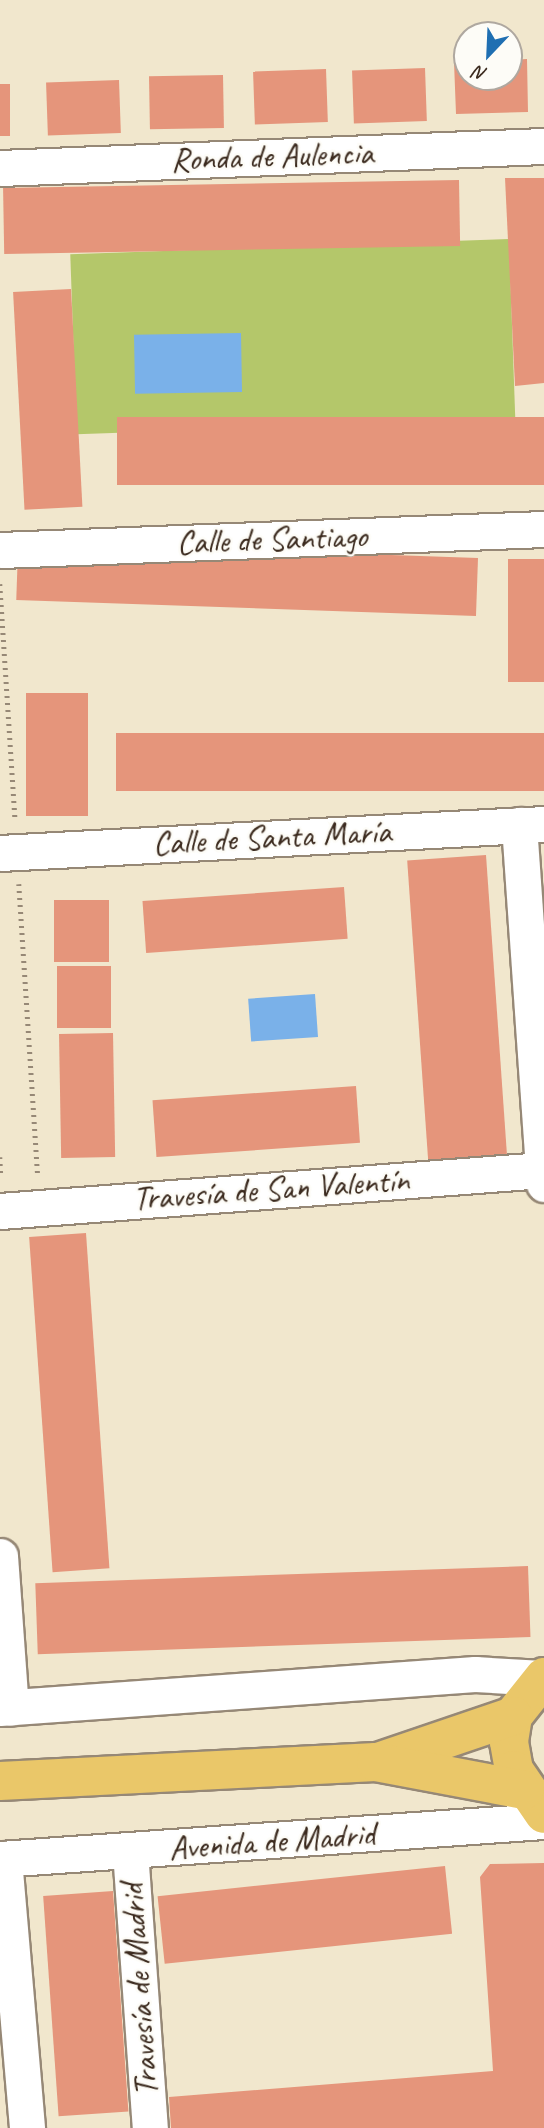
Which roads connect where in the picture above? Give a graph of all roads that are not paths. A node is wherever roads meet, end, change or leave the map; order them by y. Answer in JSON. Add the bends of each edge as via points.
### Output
{"nodes":[{"id":1,"x":544,"y":146,"type":"edge"},
{"id":2,"x":0,"y":168,"type":"edge"},
{"id":3,"x":544,"y":528,"type":"edge"},
{"id":4,"x":0,"y":551,"type":"edge"},
{"id":5,"x":531,"y":824,"type":"edge"},
{"id":6,"x":0,"y":853,"type":"edge"},
{"id":7,"x":540,"y":1061,"type":"edge"},
{"id":8,"x":544,"y":1177,"type":"edge"},
{"id":9,"x":0,"y":1211,"type":"edge"},
{"id":10,"x":0,"y":1556,"type":"edge"},
{"id":11,"x":543,"y":1677,"type":"edge"},
{"id":12,"x":6,"y":1708,"type":"edge"},
{"id":13,"x":513,"y":1716,"type":"junction"},
{"id":14,"x":376,"y":1762,"type":"junction"},
{"id":15,"x":0,"y":1782,"type":"edge"},
{"id":16,"x":537,"y":1808,"type":"edge"},
{"id":17,"x":130,"y":1851,"type":"junction"},
{"id":18,"x":2,"y":1859,"type":"edge"},
{"id":19,"x":27,"y":2128,"type":"edge"},
{"id":20,"x":150,"y":2128,"type":"edge"}],
"edges":[{"from":1,"to":2,"type":"street","name":"Ronda de Aulencia"},
{"from":3,"to":4,"type":"street","name":"Calle de Santiago"},
{"from":5,"to":6,"type":"street","name":"Calle de Santa María"},
{"from":5,"to":7,"type":"street"},
{"from":7,"to":8,"type":"street"},
{"from":8,"to":9,"type":"street","name":"Travesía de San Valentín"},
{"from":10,"to":12,"type":"street"},
{"from":11,"to":12,"type":"street","via":[[475,1674]]},
{"from":11,"to":13,"type":"main road"},
{"from":13,"to":14,"type":"main road"},
{"from":13,"to":16,"type":"main road","via":[[509,1742]]},
{"from":14,"to":15,"type":"main road"},
{"from":14,"to":16,"type":"main road"},
{"from":16,"to":17,"type":"street","name":"Avenida de Madrid"},
{"from":17,"to":18,"type":"street","name":"Avenida de Madrid"},
{"from":17,"to":20,"type":"street","name":"Travesía de Madrid"},
{"from":18,"to":19,"type":"street"}]}
